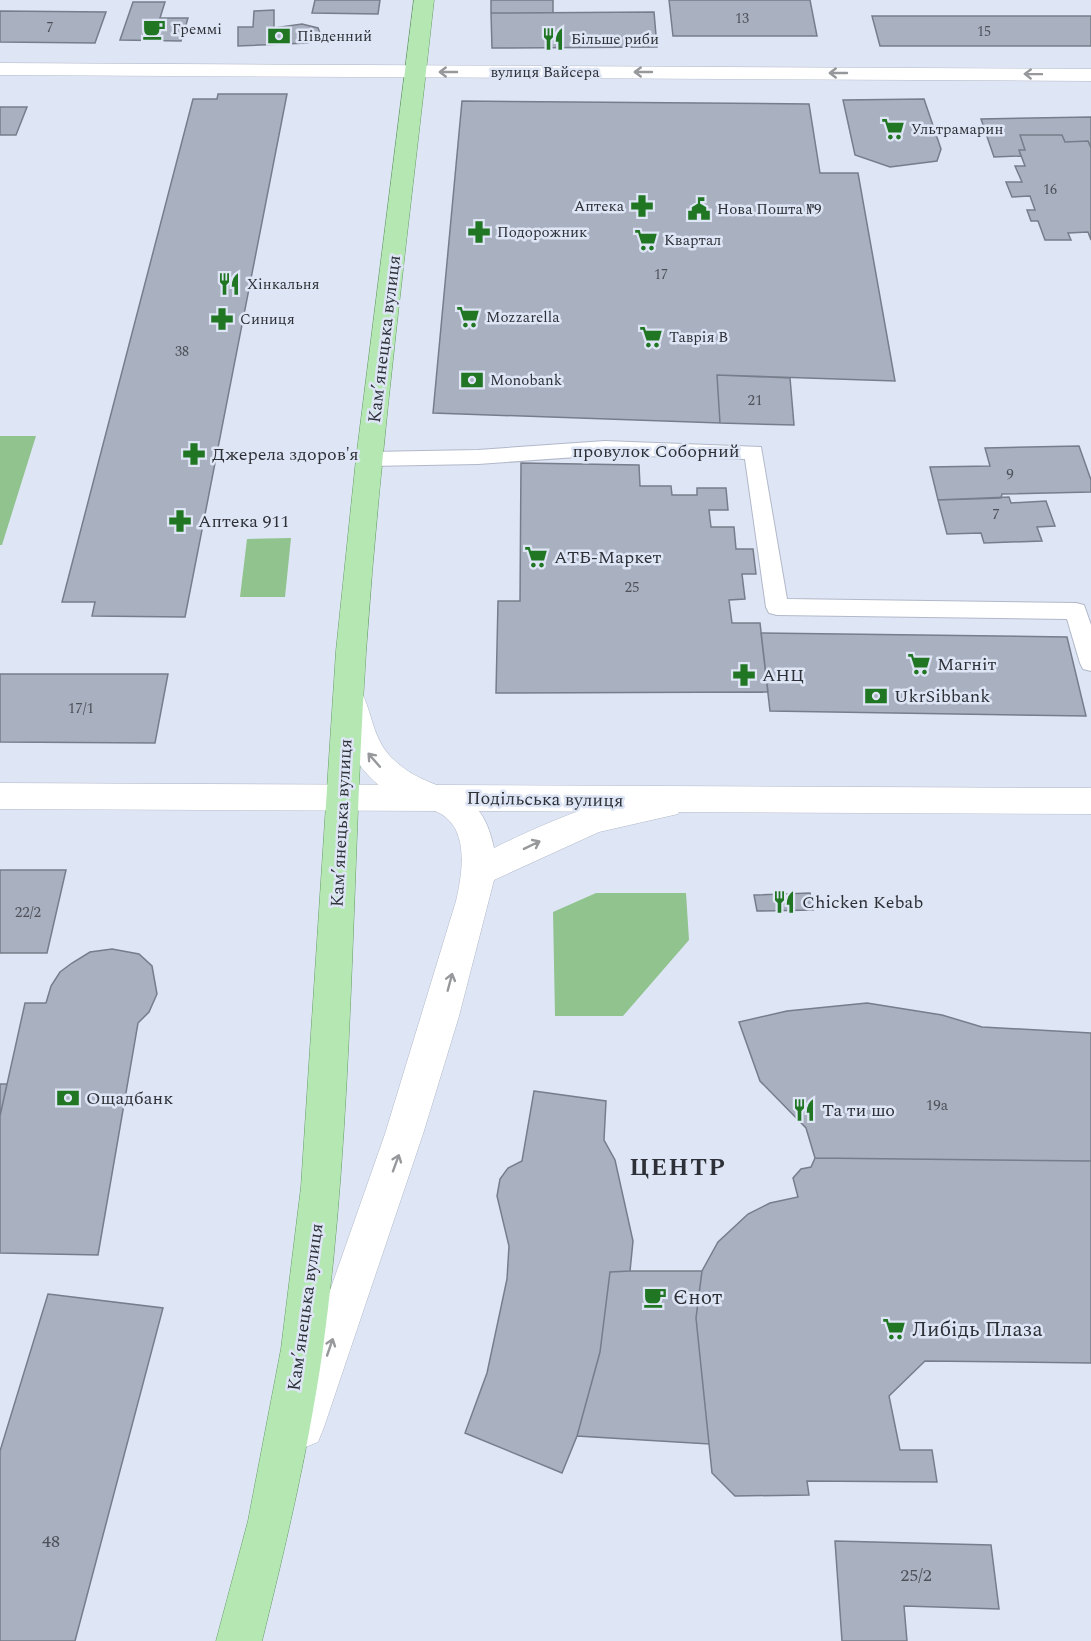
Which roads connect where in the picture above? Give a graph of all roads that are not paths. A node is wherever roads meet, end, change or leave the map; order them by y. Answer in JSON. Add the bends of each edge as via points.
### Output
{"nodes":[{"id":1,"x":424,"y":0,"type":"edge"},
{"id":2,"x":0,"y":69,"type":"edge"},
{"id":3,"x":416,"y":72,"type":"junction"},
{"id":4,"x":1091,"y":75,"type":"edge"},
{"id":5,"x":370,"y":459,"type":"junction"},
{"id":6,"x":1091,"y":663,"type":"edge"},
{"id":7,"x":348,"y":693,"type":"junction"},
{"id":8,"x":0,"y":796,"type":"edge"},
{"id":9,"x":342,"y":796,"type":"junction"},
{"id":10,"x":442,"y":797,"type":"junction"},
{"id":11,"x":704,"y":801,"type":"junction"},
{"id":12,"x":1091,"y":801,"type":"edge"},
{"id":13,"x":480,"y":871,"type":"junction"},
{"id":14,"x":270,"y":1521,"type":"junction"},
{"id":15,"x":239,"y":1641,"type":"edge"}],
"edges":[{"from":1,"to":3,"type":"main road","name":"Камʼянецька вулиця"},
{"from":2,"to":3,"type":"street","name":"вулиця Вайсера"},
{"from":4,"to":3,"type":"street","name":"вулиця Вайсера","one_way":true},
{"from":3,"to":5,"type":"main road","name":"Камʼянецька вулиця"},
{"from":5,"to":6,"type":"lane","name":"провулок Соборний","via":[[478,457],[605,448],[754,452],[777,607],[1076,611]]},
{"from":5,"to":7,"type":"main road","name":"Камʼянецька вулиця"},
{"from":7,"to":9,"type":"main road","name":"Камʼянецька вулиця"},
{"from":10,"to":7,"type":"street","one_way":true,"via":[[402,784],[374,762],[360,740]]},
{"from":8,"to":9,"type":"street","name":"Подільська вулиця"},
{"from":9,"to":10,"type":"street","name":"Подільська вулиця"},
{"from":9,"to":14,"type":"main road","name":"Камʼянецька вулиця","via":[[320,1187],[302,1349]]},
{"from":10,"to":11,"type":"street","name":"Подільська вулиця"},
{"from":10,"to":13,"type":"street","via":[[459,808],[473,831]]},
{"from":11,"to":12,"type":"street","name":"Подільська вулиця"},
{"from":13,"to":11,"type":"street","one_way":true,"via":[[599,817],[650,806]]},
{"from":14,"to":13,"type":"street","one_way":true,"via":[[400,1151]]},
{"from":14,"to":15,"type":"main road","name":"Камʼянецька вулиця"}]}
